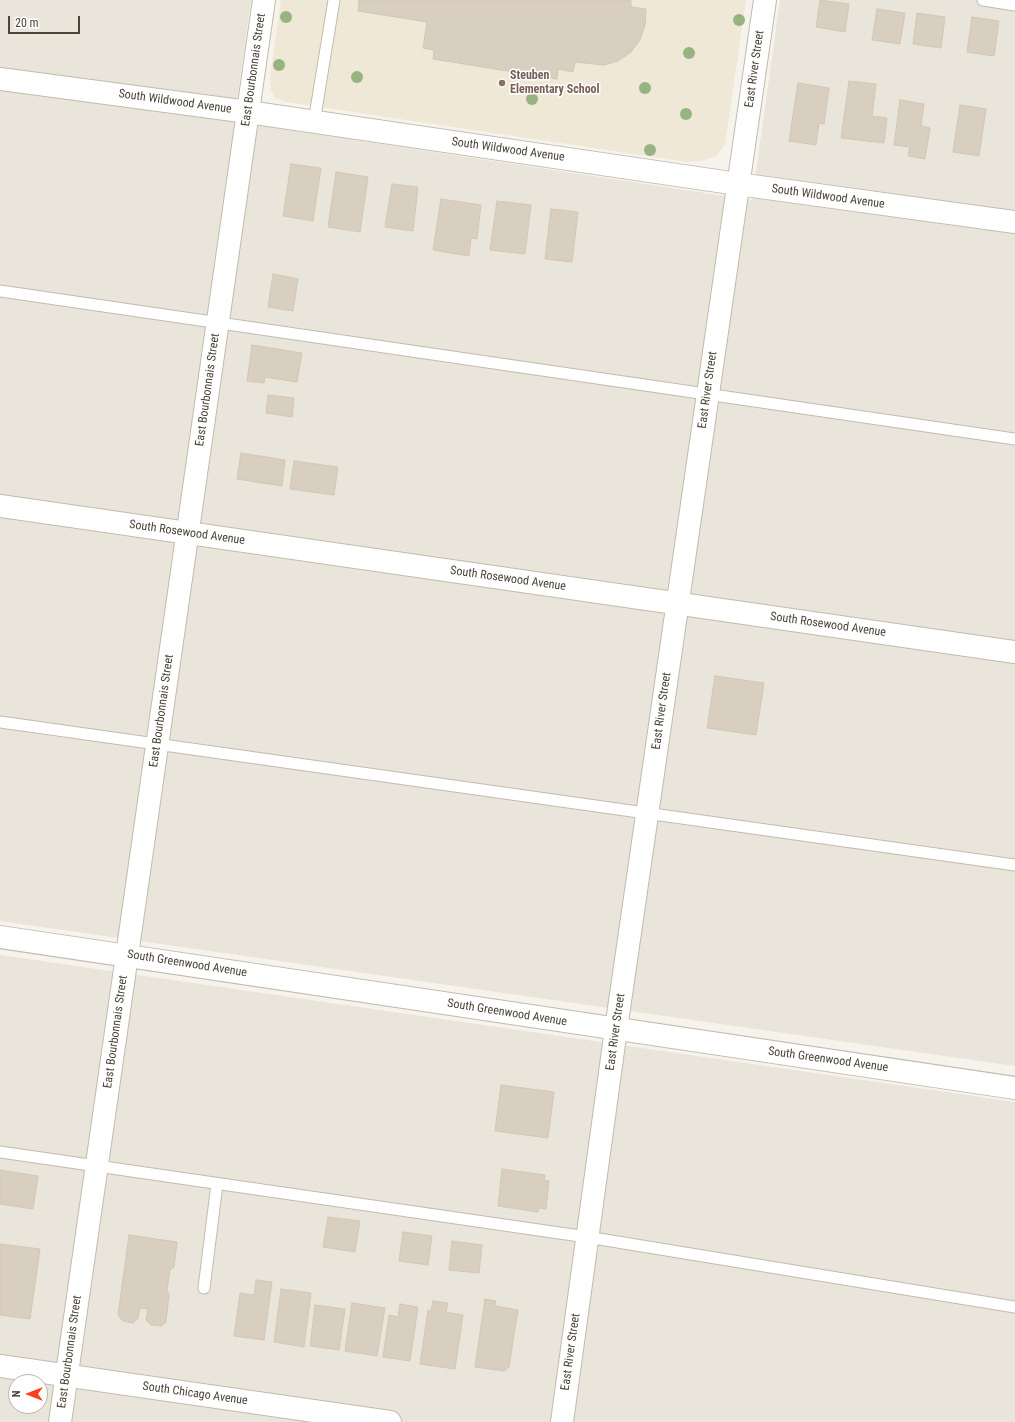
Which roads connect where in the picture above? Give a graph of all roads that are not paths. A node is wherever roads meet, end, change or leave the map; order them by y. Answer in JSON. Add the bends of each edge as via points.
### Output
{"nodes":[{"id":1,"x":264,"y":0,"type":"edge"},
{"id":2,"x":334,"y":0,"type":"edge"},
{"id":3,"x":765,"y":0,"type":"edge"},
{"id":4,"x":983,"y":0,"type":"edge"},
{"id":5,"x":1015,"y":5,"type":"edge"},
{"id":6,"x":0,"y":79,"type":"edge"},
{"id":7,"x":248,"y":112,"type":"junction"},
{"id":8,"x":314,"y":122,"type":"junction"},
{"id":9,"x":738,"y":184,"type":"junction"},
{"id":10,"x":1015,"y":222,"type":"edge"},
{"id":11,"x":0,"y":291,"type":"edge"},
{"id":12,"x":218,"y":323,"type":"junction"},
{"id":13,"x":708,"y":394,"type":"junction"},
{"id":14,"x":1015,"y":439,"type":"edge"},
{"id":15,"x":0,"y":506,"type":"edge"},
{"id":16,"x":188,"y":533,"type":"junction"},
{"id":17,"x":678,"y":603,"type":"junction"},
{"id":18,"x":1015,"y":652,"type":"edge"},
{"id":19,"x":0,"y":722,"type":"edge"},
{"id":20,"x":157,"y":745,"type":"junction"},
{"id":21,"x":647,"y":813,"type":"junction"},
{"id":22,"x":1015,"y":865,"type":"edge"},
{"id":23,"x":0,"y":937,"type":"edge"},
{"id":24,"x":127,"y":955,"type":"junction"},
{"id":25,"x":616,"y":1029,"type":"junction"},
{"id":26,"x":1015,"y":1088,"type":"edge"},
{"id":27,"x":0,"y":1152,"type":"edge"},
{"id":28,"x":97,"y":1166,"type":"junction"},
{"id":29,"x":217,"y":1184,"type":"junction"},
{"id":30,"x":587,"y":1237,"type":"junction"},
{"id":31,"x":204,"y":1288,"type":"dead end"},
{"id":32,"x":1015,"y":1307,"type":"edge"},
{"id":33,"x":0,"y":1366,"type":"edge"},
{"id":34,"x":67,"y":1375,"type":"junction"},
{"id":35,"x":60,"y":1422,"type":"edge"},
{"id":36,"x":390,"y":1422,"type":"edge"},
{"id":37,"x":562,"y":1422,"type":"edge"}],
"edges":[{"from":1,"to":7,"type":"street","name":"East Bourbonnais Street"},
{"from":2,"to":8,"type":"lane"},
{"from":3,"to":9,"type":"street","name":"East River Street"},
{"from":4,"to":5,"type":"lane"},
{"from":6,"to":7,"type":"street","name":"South Wildwood Avenue"},
{"from":7,"to":8,"type":"street","name":"South Wildwood Avenue"},
{"from":7,"to":12,"type":"street","name":"East Bourbonnais Street"},
{"from":8,"to":9,"type":"street","name":"South Wildwood Avenue"},
{"from":9,"to":10,"type":"street","name":"South Wildwood Avenue"},
{"from":9,"to":13,"type":"street","name":"East River Street"},
{"from":11,"to":12,"type":"lane"},
{"from":12,"to":13,"type":"lane"},
{"from":12,"to":16,"type":"street","name":"East Bourbonnais Street"},
{"from":13,"to":14,"type":"lane"},
{"from":13,"to":17,"type":"street","name":"East River Street"},
{"from":15,"to":16,"type":"street","name":"South Rosewood Avenue"},
{"from":16,"to":17,"type":"street","name":"South Rosewood Avenue"},
{"from":16,"to":20,"type":"street","name":"East Bourbonnais Street"},
{"from":17,"to":18,"type":"street","name":"South Rosewood Avenue"},
{"from":17,"to":21,"type":"street","name":"East River Street"},
{"from":19,"to":20,"type":"lane"},
{"from":20,"to":21,"type":"lane"},
{"from":20,"to":24,"type":"street","name":"East Bourbonnais Street"},
{"from":21,"to":22,"type":"lane"},
{"from":21,"to":25,"type":"street","name":"East River Street"},
{"from":23,"to":24,"type":"street","name":"South Greenwood Avenue"},
{"from":24,"to":25,"type":"street","name":"South Greenwood Avenue"},
{"from":24,"to":28,"type":"street","name":"East Bourbonnais Street"},
{"from":25,"to":26,"type":"street","name":"South Greenwood Avenue"},
{"from":25,"to":30,"type":"street","name":"East River Street"},
{"from":27,"to":28,"type":"lane"},
{"from":28,"to":29,"type":"lane"},
{"from":28,"to":34,"type":"street","name":"East Bourbonnais Street"},
{"from":29,"to":30,"type":"lane"},
{"from":29,"to":31,"type":"lane"},
{"from":30,"to":32,"type":"lane"},
{"from":30,"to":37,"type":"street","name":"East River Street"},
{"from":33,"to":34,"type":"street","name":"South Chicago Avenue"},
{"from":34,"to":35,"type":"street","name":"East Bourbonnais Street"},
{"from":34,"to":36,"type":"street","name":"South Chicago Avenue"}]}
